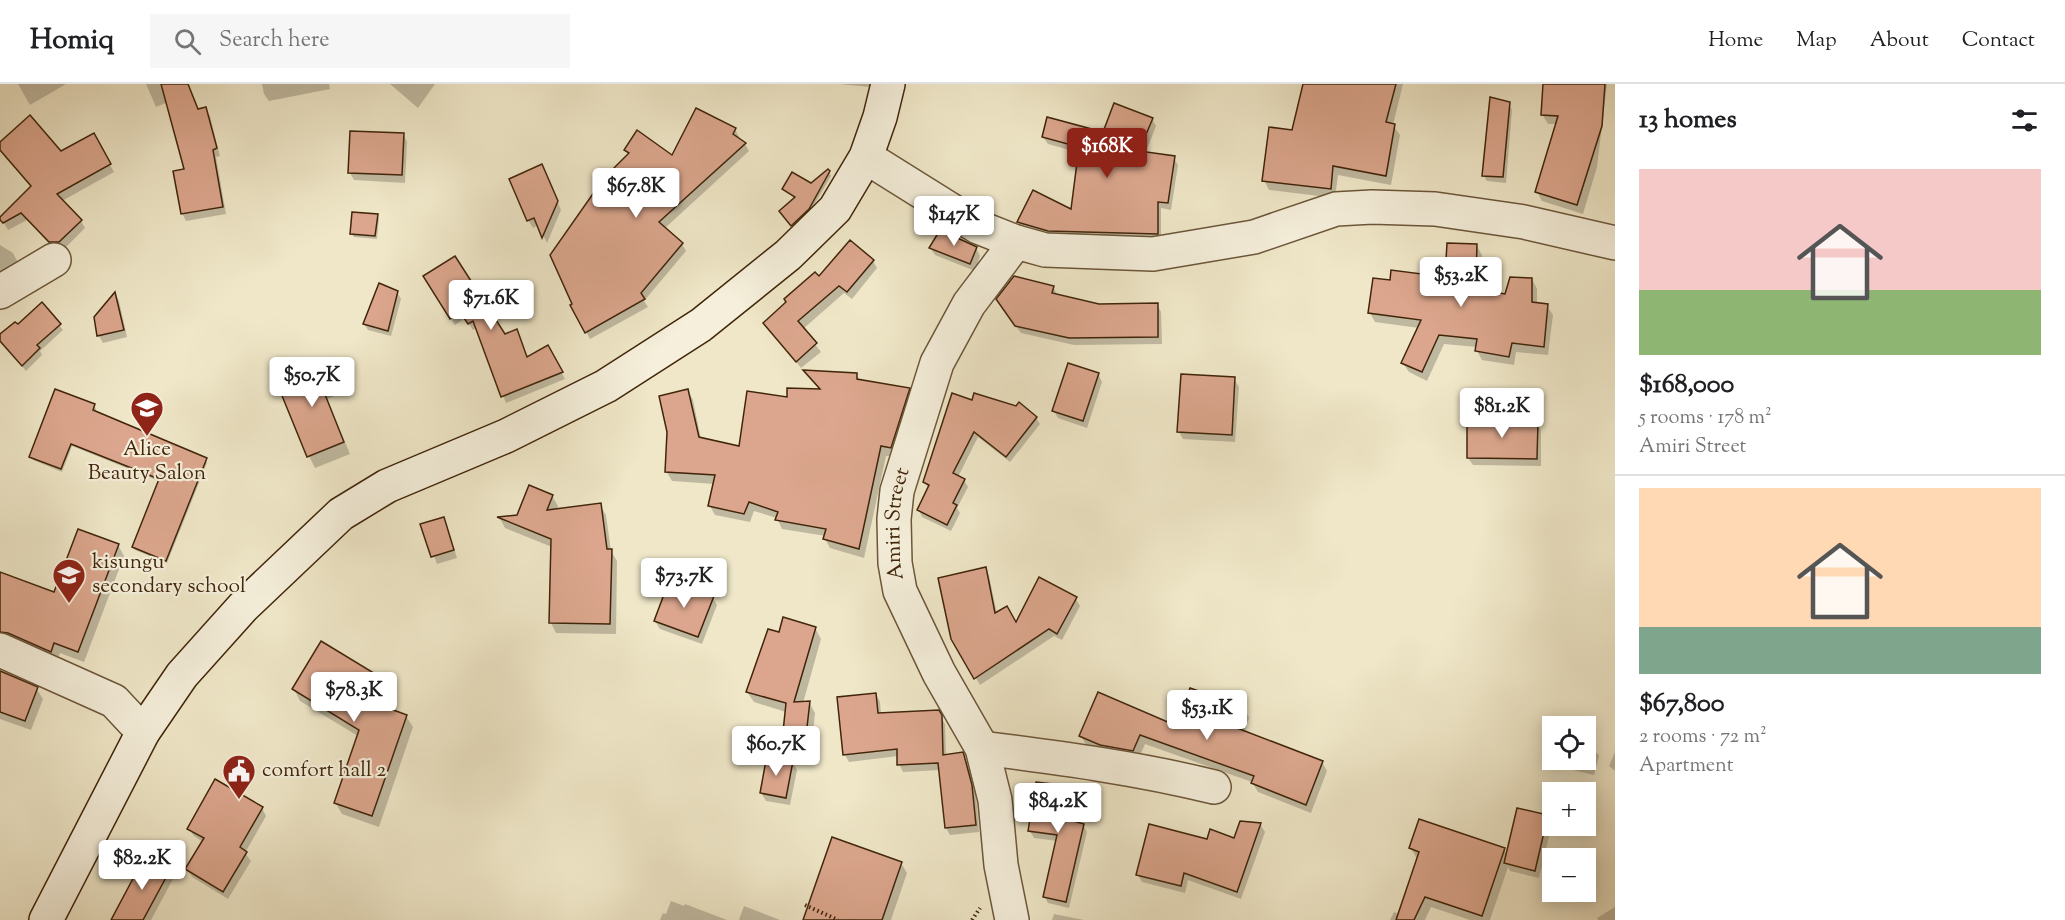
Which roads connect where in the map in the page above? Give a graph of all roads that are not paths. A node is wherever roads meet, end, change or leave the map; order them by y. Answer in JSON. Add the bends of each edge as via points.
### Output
{"nodes":[{"id":1,"x":888,"y":84,"type":"edge"},
{"id":2,"x":866,"y":157,"type":"junction"},
{"id":3,"x":1016,"y":243,"type":"junction"},
{"id":4,"x":1615,"y":243,"type":"edge"},
{"id":5,"x":54,"y":260,"type":"dead end"},
{"id":6,"x":0,"y":292,"type":"edge"},
{"id":7,"x":0,"y":650,"type":"edge"},
{"id":8,"x":142,"y":732,"type":"junction"},
{"id":9,"x":982,"y":748,"type":"junction"},
{"id":10,"x":1214,"y":787,"type":"dead end"},
{"id":11,"x":46,"y":920,"type":"edge"},
{"id":12,"x":1012,"y":920,"type":"edge"}],
"edges":[{"from":1,"to":2,"type":"street"},
{"from":2,"to":3,"type":"street","via":[[978,227]]},
{"from":2,"to":8,"type":"street","via":[[835,209],[788,255],[701,325],[606,386],[506,436],[387,486],[341,514],[243,607],[182,675]]},
{"from":3,"to":4,"type":"street","via":[[1045,250],[1153,254],[1254,237],[1336,209],[1372,207],[1435,209],[1524,222]]},
{"from":3,"to":9,"type":"street","name":"Amiri Street","via":[[969,304],[937,363],[897,491],[894,519],[900,591],[939,673]]},
{"from":5,"to":6,"type":"street"},
{"from":7,"to":8,"type":"street","via":[[114,700]]},
{"from":8,"to":11,"type":"street"},
{"from":9,"to":10,"type":"street","via":[[1090,762]]},
{"from":9,"to":12,"type":"street","name":"Amiri Street","via":[[995,800],[1001,865]]}]}
